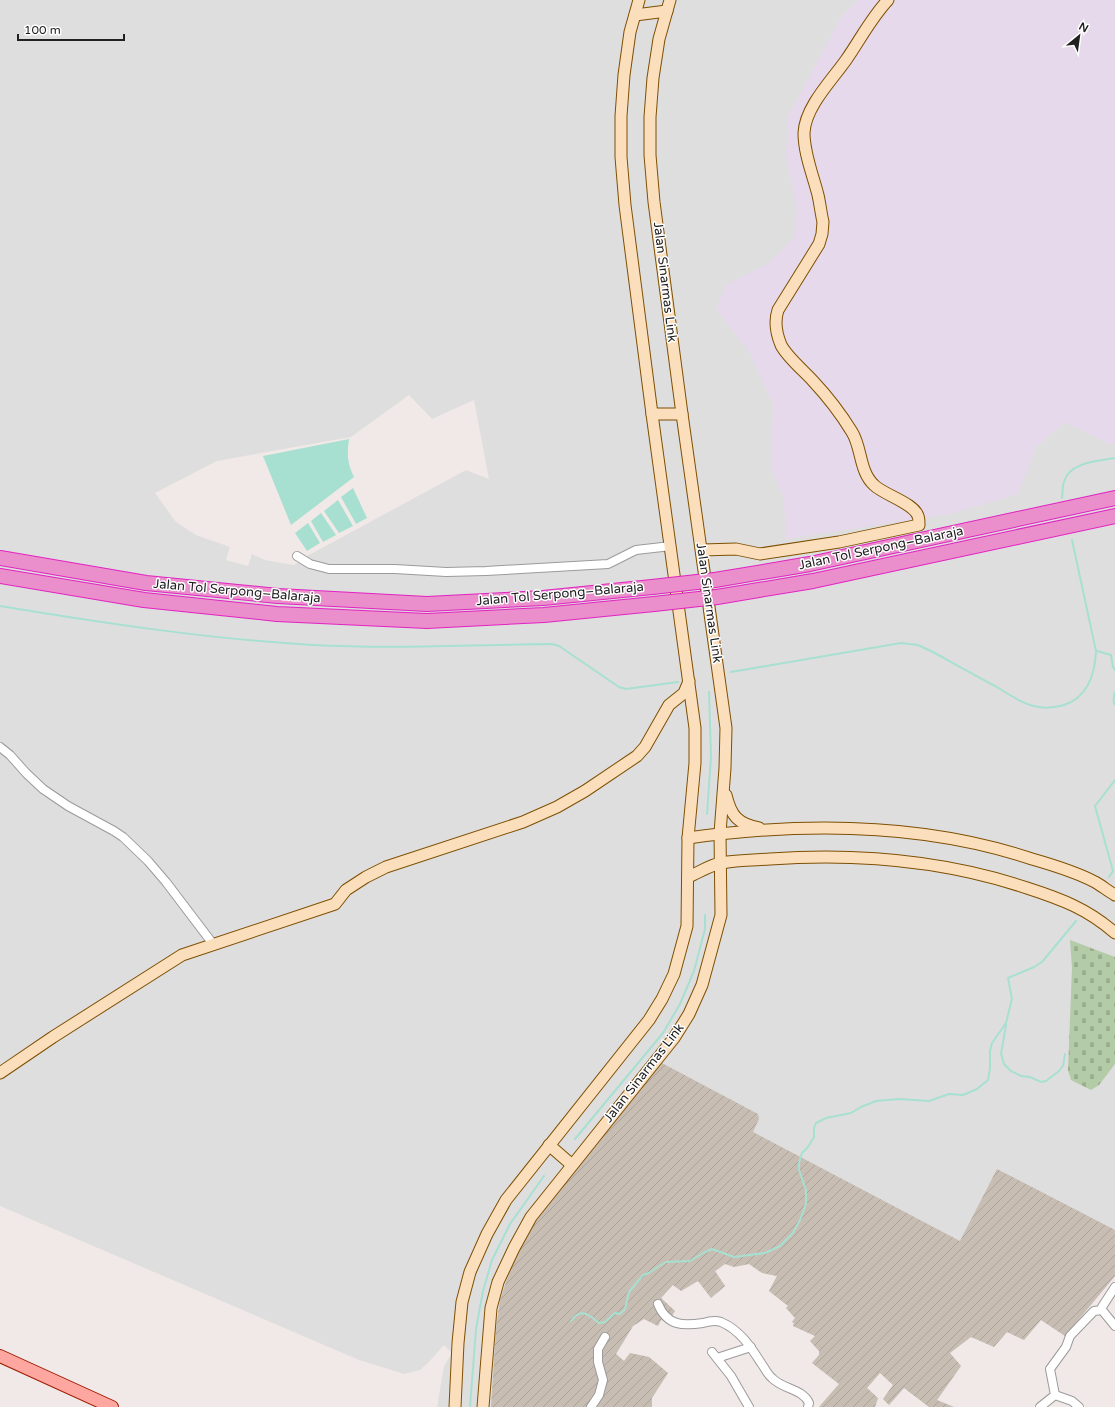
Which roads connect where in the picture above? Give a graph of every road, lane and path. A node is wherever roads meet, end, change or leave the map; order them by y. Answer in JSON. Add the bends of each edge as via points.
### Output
{"nodes":[{"id":1,"x":639,"y":0,"type":"edge"},
{"id":2,"x":670,"y":0,"type":"edge"},
{"id":3,"x":888,"y":0,"type":"edge"},
{"id":4,"x":666,"y":11,"type":"junction"},
{"id":5,"x":635,"y":15,"type":"junction"},
{"id":6,"x":652,"y":414,"type":"junction"},
{"id":7,"x":682,"y":414,"type":"junction"},
{"id":8,"x":1115,"y":498,"type":"edge"},
{"id":9,"x":1115,"y":516,"type":"edge"},
{"id":10,"x":671,"y":546,"type":"junction"},
{"id":11,"x":702,"y":550,"type":"junction"},
{"id":12,"x":297,"y":556,"type":"dead end"},
{"id":13,"x":0,"y":558,"type":"edge"},
{"id":14,"x":0,"y":576,"type":"edge"},
{"id":15,"x":689,"y":681,"type":"junction"},
{"id":16,"x":0,"y":748,"type":"edge"},
{"id":17,"x":724,"y":787,"type":"junction"},
{"id":18,"x":771,"y":830,"type":"junction"},
{"id":19,"x":720,"y":833,"type":"junction"},
{"id":20,"x":688,"y":838,"type":"junction"},
{"id":21,"x":721,"y":863,"type":"junction"},
{"id":22,"x":688,"y":877,"type":"junction"},
{"id":23,"x":1115,"y":895,"type":"edge"},
{"id":24,"x":1115,"y":933,"type":"edge"},
{"id":25,"x":213,"y":944,"type":"junction"},
{"id":26,"x":0,"y":1073,"type":"edge"},
{"id":27,"x":549,"y":1145,"type":"junction"},
{"id":28,"x":572,"y":1165,"type":"junction"},
{"id":29,"x":1115,"y":1288,"type":"edge"},
{"id":30,"x":658,"y":1304,"type":"dead end"},
{"id":31,"x":1102,"y":1310,"type":"junction"},
{"id":32,"x":1115,"y":1326,"type":"edge"},
{"id":33,"x":605,"y":1337,"type":"dead end"},
{"id":34,"x":751,"y":1347,"type":"junction"},
{"id":35,"x":0,"y":1356,"type":"edge"},
{"id":36,"x":1055,"y":1395,"type":"junction"},
{"id":37,"x":112,"y":1407,"type":"edge"},
{"id":38,"x":455,"y":1407,"type":"edge"},
{"id":39,"x":483,"y":1407,"type":"edge"},
{"id":40,"x":591,"y":1407,"type":"edge"},
{"id":41,"x":749,"y":1407,"type":"edge"},
{"id":42,"x":808,"y":1407,"type":"edge"},
{"id":43,"x":1040,"y":1407,"type":"edge"},
{"id":44,"x":1079,"y":1407,"type":"edge"}],
"edges":[{"from":1,"to":5,"type":"street"},
{"from":2,"to":4,"type":"street","name":"Jalan Sinarmas Link"},
{"from":3,"to":11,"type":"street","via":[[819,97],[807,121],[804,132],[806,148],[823,222],[822,234],[819,244],[778,310],[776,325],[785,351],[816,385],[854,435],[867,476],[882,492],[908,504],[918,514],[919,525],[840,542],[760,554],[736,549]]},
{"from":4,"to":5,"type":"street"},
{"from":4,"to":7,"type":"street","name":"Jalan Sinarmas Link","via":[[653,78],[650,155]]},
{"from":5,"to":6,"type":"street","via":[[624,75],[621,156]]},
{"from":6,"to":7,"type":"street"},
{"from":6,"to":10,"type":"street"},
{"from":7,"to":11,"type":"street","name":"Jalan Sinarmas Link"},
{"from":8,"to":13,"type":"highway","name":"Jalan Tol Serpong–Balaraja","bridge":true,"via":[[810,564],[715,580],[543,598],[427,604],[278,596],[162,584]]},
{"from":9,"to":14,"type":"highway","name":"Jalan Tol Serpong–Balaraja","bridge":true,"via":[[813,581],[717,597],[544,615],[427,621],[277,614],[152,601]]},
{"from":10,"to":12,"type":"street","via":[[636,550],[608,564],[486,571],[329,569],[310,564]]},
{"from":10,"to":15,"type":"street"},
{"from":11,"to":17,"type":"street","name":"Jalan Sinarmas Link","via":[[726,728]]},
{"from":15,"to":20,"type":"street","via":[[695,728],[695,763]]},
{"from":15,"to":25,"type":"street","via":[[684,693],[668,705],[645,747],[637,756],[557,807],[523,822],[386,867],[346,890],[335,904]]},
{"from":16,"to":25,"type":"street","via":[[43,789],[123,837],[166,882]]},
{"from":17,"to":18,"type":"street","via":[[729,808],[736,818],[748,826]]},
{"from":17,"to":19,"type":"street","name":"Jalan Sinarmas Link"},
{"from":18,"to":19,"type":"street"},
{"from":18,"to":23,"type":"street","via":[[861,827],[964,840],[1059,868],[1094,882]]},
{"from":19,"to":20,"type":"street"},
{"from":19,"to":21,"type":"street","name":"Jalan Sinarmas Link"},
{"from":20,"to":22,"type":"street"},
{"from":21,"to":22,"type":"street"},
{"from":21,"to":24,"type":"street","via":[[800,857],[860,857],[958,869],[1007,881],[1061,900],[1103,922]]},
{"from":21,"to":28,"type":"street","name":"Jalan Sinarmas Link","via":[[721,915],[702,985],[689,1014],[674,1038]]},
{"from":22,"to":27,"type":"street","via":[[688,926],[674,974],[662,999],[649,1020]]},
{"from":25,"to":26,"type":"street","via":[[182,955],[53,1036]]},
{"from":27,"to":28,"type":"street"},
{"from":27,"to":38,"type":"street","via":[[506,1200],[470,1272],[462,1302]]},
{"from":28,"to":39,"type":"street","name":"Jalan Sinarmas Link","via":[[531,1217],[498,1282],[491,1308]]},
{"from":29,"to":31,"type":"street"},
{"from":30,"to":34,"type":"street","via":[[662,1314],[676,1323],[725,1323]]},
{"from":31,"to":32,"type":"street"},
{"from":31,"to":36,"type":"street","via":[[1094,1311],[1070,1336],[1066,1347],[1050,1369]]},
{"from":33,"to":40,"type":"street","via":[[598,1349],[598,1362],[603,1380],[599,1395]]},
{"from":34,"to":41,"type":"street","via":[[715,1355]]},
{"from":34,"to":42,"type":"street","via":[[772,1379],[804,1396],[809,1403]]},
{"from":35,"to":37,"type":"main road"},
{"from":36,"to":43,"type":"street"},
{"from":36,"to":44,"type":"street","via":[[1072,1401]]}]}
